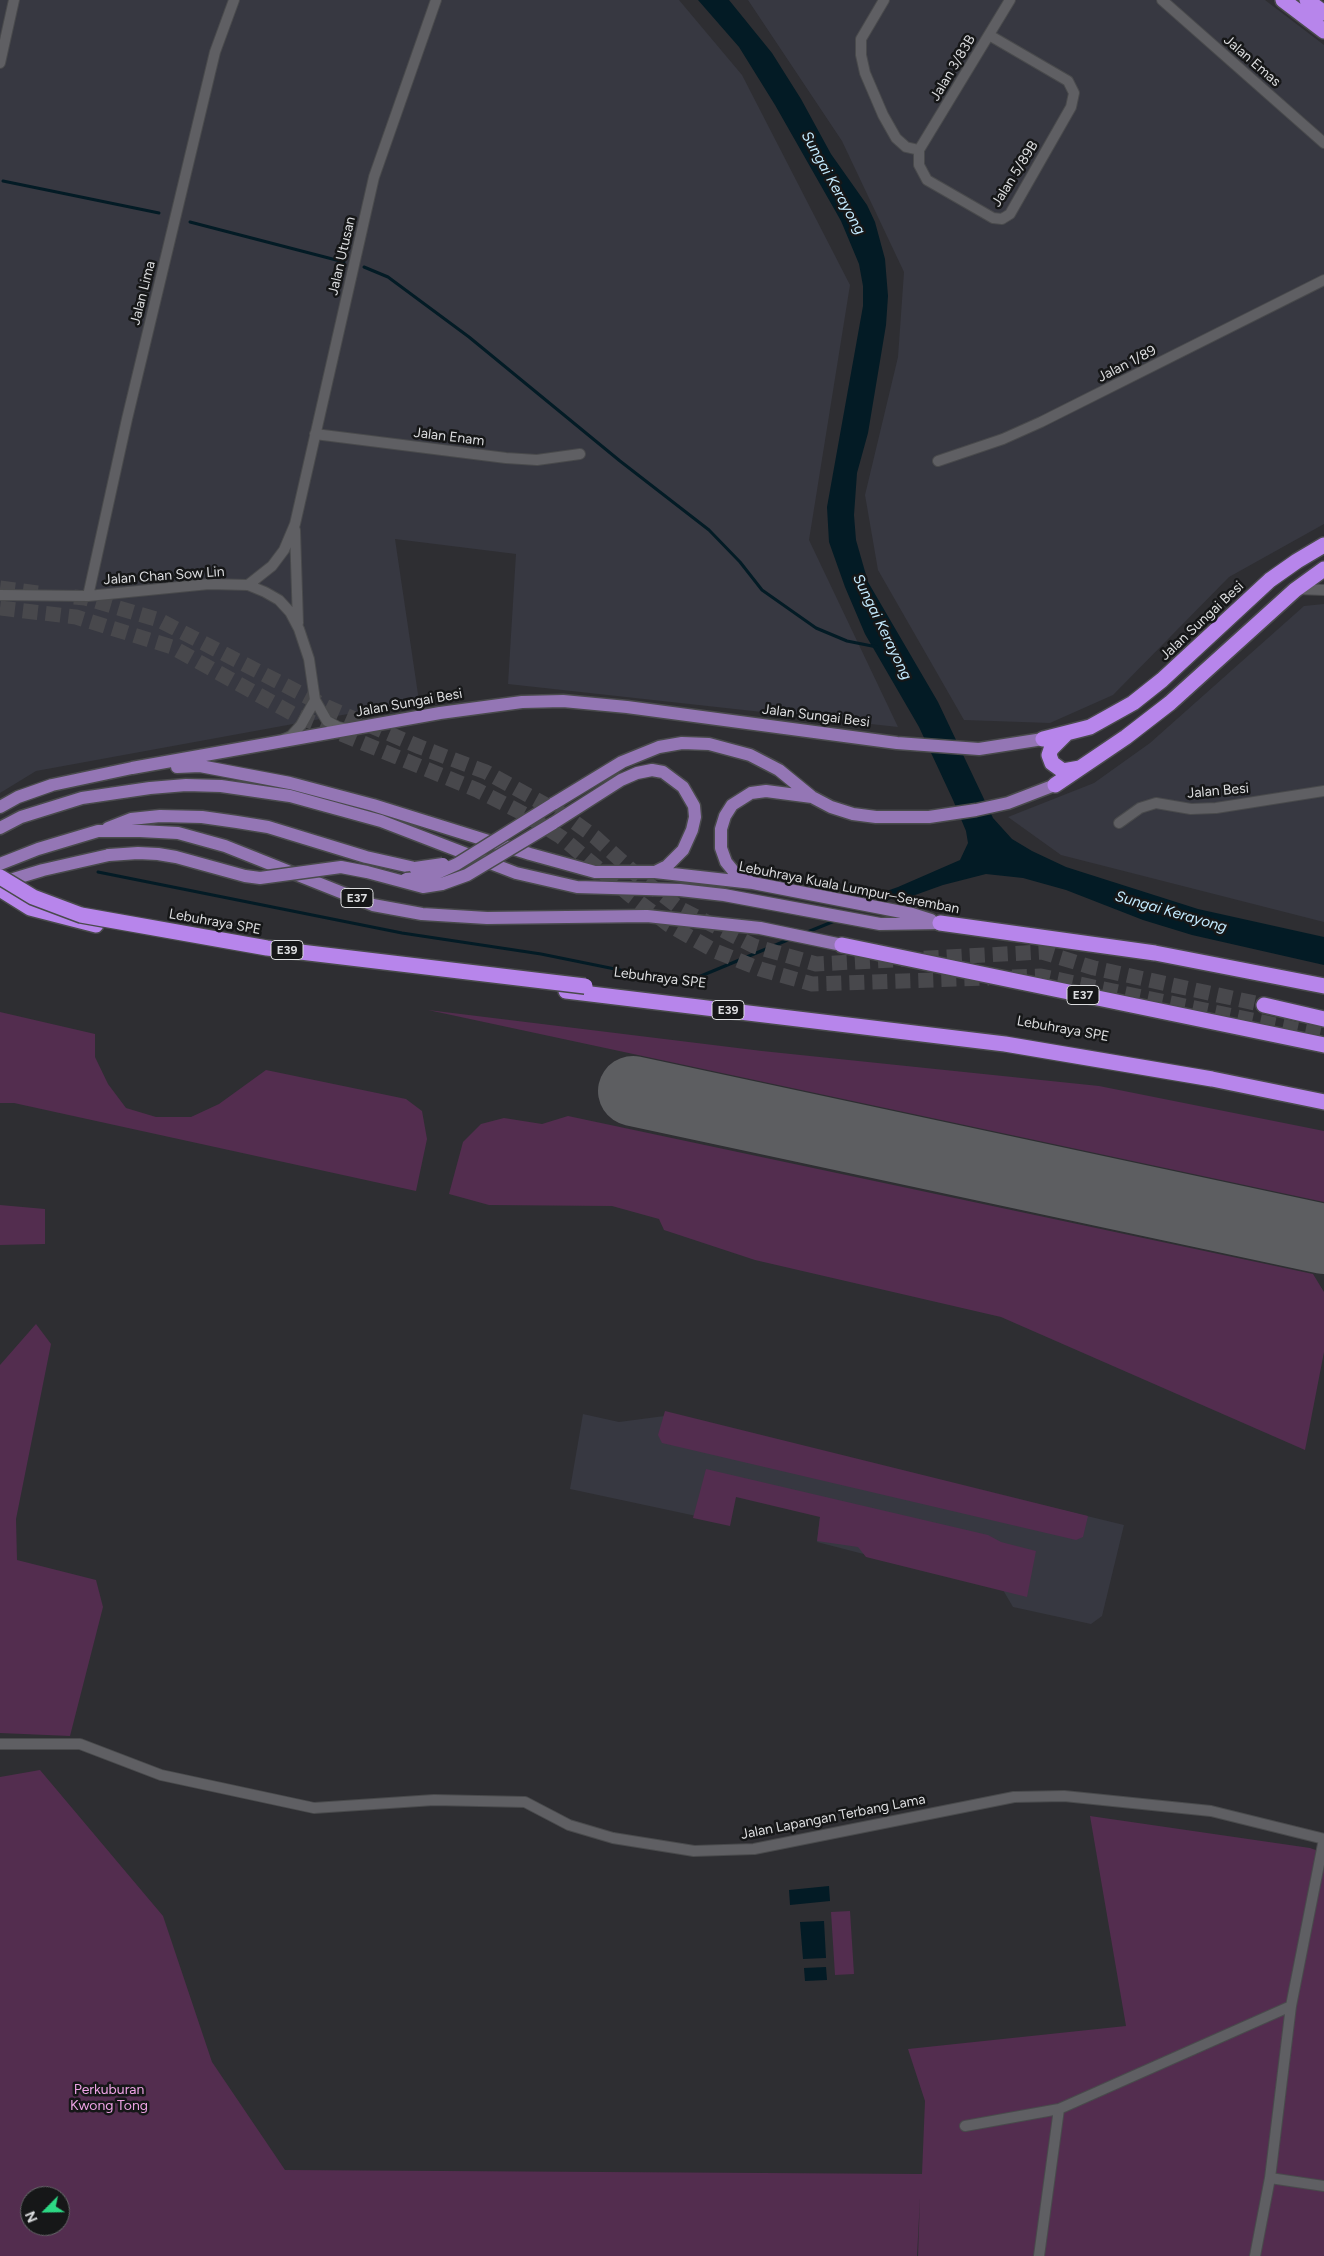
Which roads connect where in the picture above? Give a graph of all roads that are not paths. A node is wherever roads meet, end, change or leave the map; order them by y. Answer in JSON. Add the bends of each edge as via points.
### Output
{"nodes":[{"id":1,"x":14,"y":0,"type":"edge"},
{"id":2,"x":234,"y":0,"type":"edge"},
{"id":3,"x":436,"y":0,"type":"edge"},
{"id":4,"x":884,"y":0,"type":"edge"},
{"id":5,"x":1010,"y":0,"type":"edge"},
{"id":6,"x":1162,"y":0,"type":"edge"},
{"id":7,"x":1283,"y":0,"type":"edge"},
{"id":8,"x":1306,"y":0,"type":"edge"},
{"id":9,"x":1324,"y":13,"type":"edge"},
{"id":10,"x":1324,"y":31,"type":"edge"},
{"id":11,"x":989,"y":35,"type":"junction"},
{"id":12,"x":0,"y":63,"type":"edge"},
{"id":13,"x":1324,"y":143,"type":"edge"},
{"id":14,"x":919,"y":150,"type":"junction"},
{"id":15,"x":1324,"y":280,"type":"edge"},
{"id":16,"x":315,"y":434,"type":"junction"},
{"id":17,"x":580,"y":454,"type":"dead end"},
{"id":18,"x":938,"y":461,"type":"dead end"},
{"id":19,"x":295,"y":524,"type":"junction"},
{"id":20,"x":1324,"y":545,"type":"edge"},
{"id":21,"x":1324,"y":569,"type":"edge"},
{"id":22,"x":248,"y":586,"type":"junction"},
{"id":23,"x":1295,"y":590,"type":"junction"},
{"id":24,"x":1324,"y":590,"type":"edge"},
{"id":25,"x":0,"y":595,"type":"edge"},
{"id":26,"x":88,"y":596,"type":"junction"},
{"id":27,"x":299,"y":629,"type":"junction"},
{"id":28,"x":315,"y":700,"type":"junction"},
{"id":29,"x":353,"y":730,"type":"junction"},
{"id":30,"x":1068,"y":733,"type":"junction"},
{"id":31,"x":1042,"y":739,"type":"joint"},
{"id":32,"x":276,"y":743,"type":"junction"},
{"id":33,"x":1084,"y":767,"type":"junction"},
{"id":34,"x":132,"y":768,"type":"junction"},
{"id":35,"x":1055,"y":786,"type":"joint"},
{"id":36,"x":1324,"y":791,"type":"edge"},
{"id":37,"x":812,"y":797,"type":"junction"},
{"id":38,"x":0,"y":807,"type":"edge"},
{"id":39,"x":1119,"y":823,"type":"dead end"},
{"id":40,"x":0,"y":828,"type":"edge"},
{"id":41,"x":98,"y":831,"type":"junction"},
{"id":42,"x":489,"y":844,"type":"junction"},
{"id":43,"x":0,"y":864,"type":"edge"},
{"id":44,"x":655,"y":872,"type":"junction"},
{"id":45,"x":0,"y":877,"type":"edge"},
{"id":46,"x":393,"y":879,"type":"junction"},
{"id":47,"x":0,"y":883,"type":"edge"},
{"id":48,"x":753,"y":883,"type":"junction"},
{"id":49,"x":0,"y":889,"type":"edge"},
{"id":50,"x":940,"y":923,"type":"junction"},
{"id":51,"x":842,"y":945,"type":"joint"},
{"id":52,"x":1324,"y":986,"type":"edge"},
{"id":53,"x":1264,"y":1005,"type":"tunnel mouth"},
{"id":54,"x":1324,"y":1019,"type":"edge"},
{"id":55,"x":1324,"y":1045,"type":"edge"},
{"id":56,"x":1324,"y":1094,"type":"edge"},
{"id":57,"x":1324,"y":1102,"type":"edge"},
{"id":58,"x":0,"y":1744,"type":"edge"},
{"id":59,"x":1324,"y":1839,"type":"edge"},
{"id":60,"x":1291,"y":2006,"type":"junction"},
{"id":61,"x":1059,"y":2109,"type":"junction"},
{"id":62,"x":965,"y":2126,"type":"dead end"},
{"id":63,"x":1270,"y":2178,"type":"junction"},
{"id":64,"x":1324,"y":2186,"type":"edge"},
{"id":65,"x":1039,"y":2256,"type":"edge"},
{"id":66,"x":1255,"y":2256,"type":"edge"}],
"edges":[{"from":1,"to":12,"type":"street"},
{"from":2,"to":26,"type":"street","name":"Jalan Lima","via":[[213,62]]},
{"from":3,"to":16,"type":"street","name":"Jalan Utusan","via":[[374,177]]},
{"from":4,"to":14,"type":"street","via":[[861,40],[865,74],[896,138],[906,147]]},
{"from":5,"to":11,"type":"street","name":"Jalan 3/83B"},
{"from":6,"to":13,"type":"street","name":"Jalan Emas"},
{"from":7,"to":10,"type":"highway"},
{"from":8,"to":9,"type":"highway"},
{"from":11,"to":14,"type":"street","name":"Jalan 3/83B"},
{"from":11,"to":14,"type":"street","name":"Jalan 5/89B","via":[[1068,81],[1074,94],[1071,107],[1010,214],[1002,219],[993,218],[927,180],[919,165]]},
{"from":15,"to":18,"type":"street","name":"Jalan 1/89","via":[[1041,422]]},
{"from":16,"to":17,"type":"street","name":"Jalan Enam","via":[[506,458],[537,460]]},
{"from":16,"to":19,"type":"street","name":"Jalan Utusan"},
{"from":19,"to":22,"type":"street","name":"Jalan Utusan","via":[[284,550],[272,566]]},
{"from":19,"to":27,"type":"street","name":"Jalan Utusan"},
{"from":20,"to":30,"type":"highway","name":"Jalan Sungai Besi","via":[[1270,580],[1133,703],[1090,727]]},
{"from":21,"to":23,"type":"highway"},
{"from":22,"to":26,"type":"street","name":"Jalan Chan Sow Lin","via":[[209,584]]},
{"from":22,"to":27,"type":"street","name":"Jalan Chan Sow Lin","via":[[280,600]]},
{"from":23,"to":24,"type":"street"},
{"from":23,"to":33,"type":"highway","via":[[1170,703]]},
{"from":25,"to":26,"type":"street","name":"Jalan Chan Sow Lin"},
{"from":27,"to":28,"type":"street","name":"Jalan Chan Sow Lin","via":[[309,659]]},
{"from":28,"to":29,"type":"street","name":"Jalan Chan Sow Lin","via":[[327,721]]},
{"from":28,"to":32,"type":"street","via":[[301,725],[291,736]]},
{"from":29,"to":31,"type":"main road","name":"Jalan Sungai Besi","via":[[500,704],[563,701],[897,743],[980,749]]},
{"from":29,"to":32,"type":"main road","name":"Jalan Sungai Besi"},
{"from":30,"to":31,"type":"highway","name":"Jalan Sungai Besi"},
{"from":30,"to":33,"type":"highway","via":[[1051,749],[1052,763],[1063,771]]},
{"from":32,"to":34,"type":"main road","name":"Jalan Sungai Besi"},
{"from":33,"to":35,"type":"highway"},
{"from":34,"to":38,"type":"main road","via":[[52,785]]},
{"from":34,"to":44,"type":"main road","name":"Lebuhraya Kuala Lumpur–Seremban","via":[[200,766],[290,783],[595,872]]},
{"from":35,"to":37,"type":"main road","via":[[1008,803],[929,818],[853,814]]},
{"from":36,"to":39,"type":"street","name":"Jalan Besi","via":[[1216,808],[1191,809],[1156,803],[1140,808]]},
{"from":37,"to":42,"type":"main road","bridge":true,"via":[[780,771],[750,755],[710,744],[682,742],[659,746],[622,762]]},
{"from":37,"to":48,"type":"main road","via":[[766,791],[751,793],[732,805],[721,829],[721,848],[735,873]]},
{"from":40,"to":50,"type":"main road","via":[[20,817],[82,798],[150,788],[221,786],[290,796],[372,819],[516,873],[577,887],[680,890],[880,924]]},
{"from":41,"to":42,"type":"main road","bridge":true,"via":[[131,819],[202,817],[268,827],[366,857],[415,868],[440,864]]},
{"from":41,"to":43,"type":"main road","number":"E37","via":[[38,848]]},
{"from":41,"to":51,"type":"main road","number":"E37","via":[[178,833],[225,846],[373,905],[422,914],[487,918],[647,916],[760,928]]},
{"from":42,"to":46,"type":"main road","bridge":true,"via":[[428,877]]},
{"from":44,"to":46,"type":"main road","bridge":true,"via":[[684,850],[692,830],[694,806],[674,778],[652,770],[621,780],[467,874],[442,884],[423,887]]},
{"from":44,"to":48,"type":"main road","name":"Lebuhraya Kuala Lumpur–Seremban"},
{"from":45,"to":56,"type":"highway","name":"Lebuhraya SPE","number":"E39","bridge":true,"via":[[33,897],[80,915],[267,948],[1006,1035]]},
{"from":46,"to":47,"type":"main road","bridge":true,"via":[[341,867],[260,878],[176,857],[138,852],[109,855]]},
{"from":48,"to":50,"type":"main road","name":"Lebuhraya Kuala Lumpur–Seremban","via":[[912,914]]},
{"from":49,"to":57,"type":"highway","name":"Lebuhraya SPE","number":"E39","via":[[30,908],[80,922],[269,955],[1005,1044]]},
{"from":50,"to":52,"type":"highway","name":"Lebuhraya Kuala Lumpur–Seremban","via":[[1155,953]]},
{"from":51,"to":55,"type":"highway","number":"E37"},
{"from":53,"to":54,"type":"highway"},
{"from":58,"to":59,"type":"street","name":"Jalan Lapangan Terbang Lama","via":[[80,1744],[161,1775],[314,1808],[434,1800],[525,1802],[568,1825],[613,1838],[694,1851],[754,1849],[1014,1797],[1064,1796],[1211,1811]]},
{"from":59,"to":60,"type":"street"},
{"from":60,"to":61,"type":"street"},
{"from":60,"to":63,"type":"street"},
{"from":61,"to":62,"type":"street"},
{"from":61,"to":65,"type":"street"},
{"from":63,"to":64,"type":"street"},
{"from":63,"to":66,"type":"street"}]}
